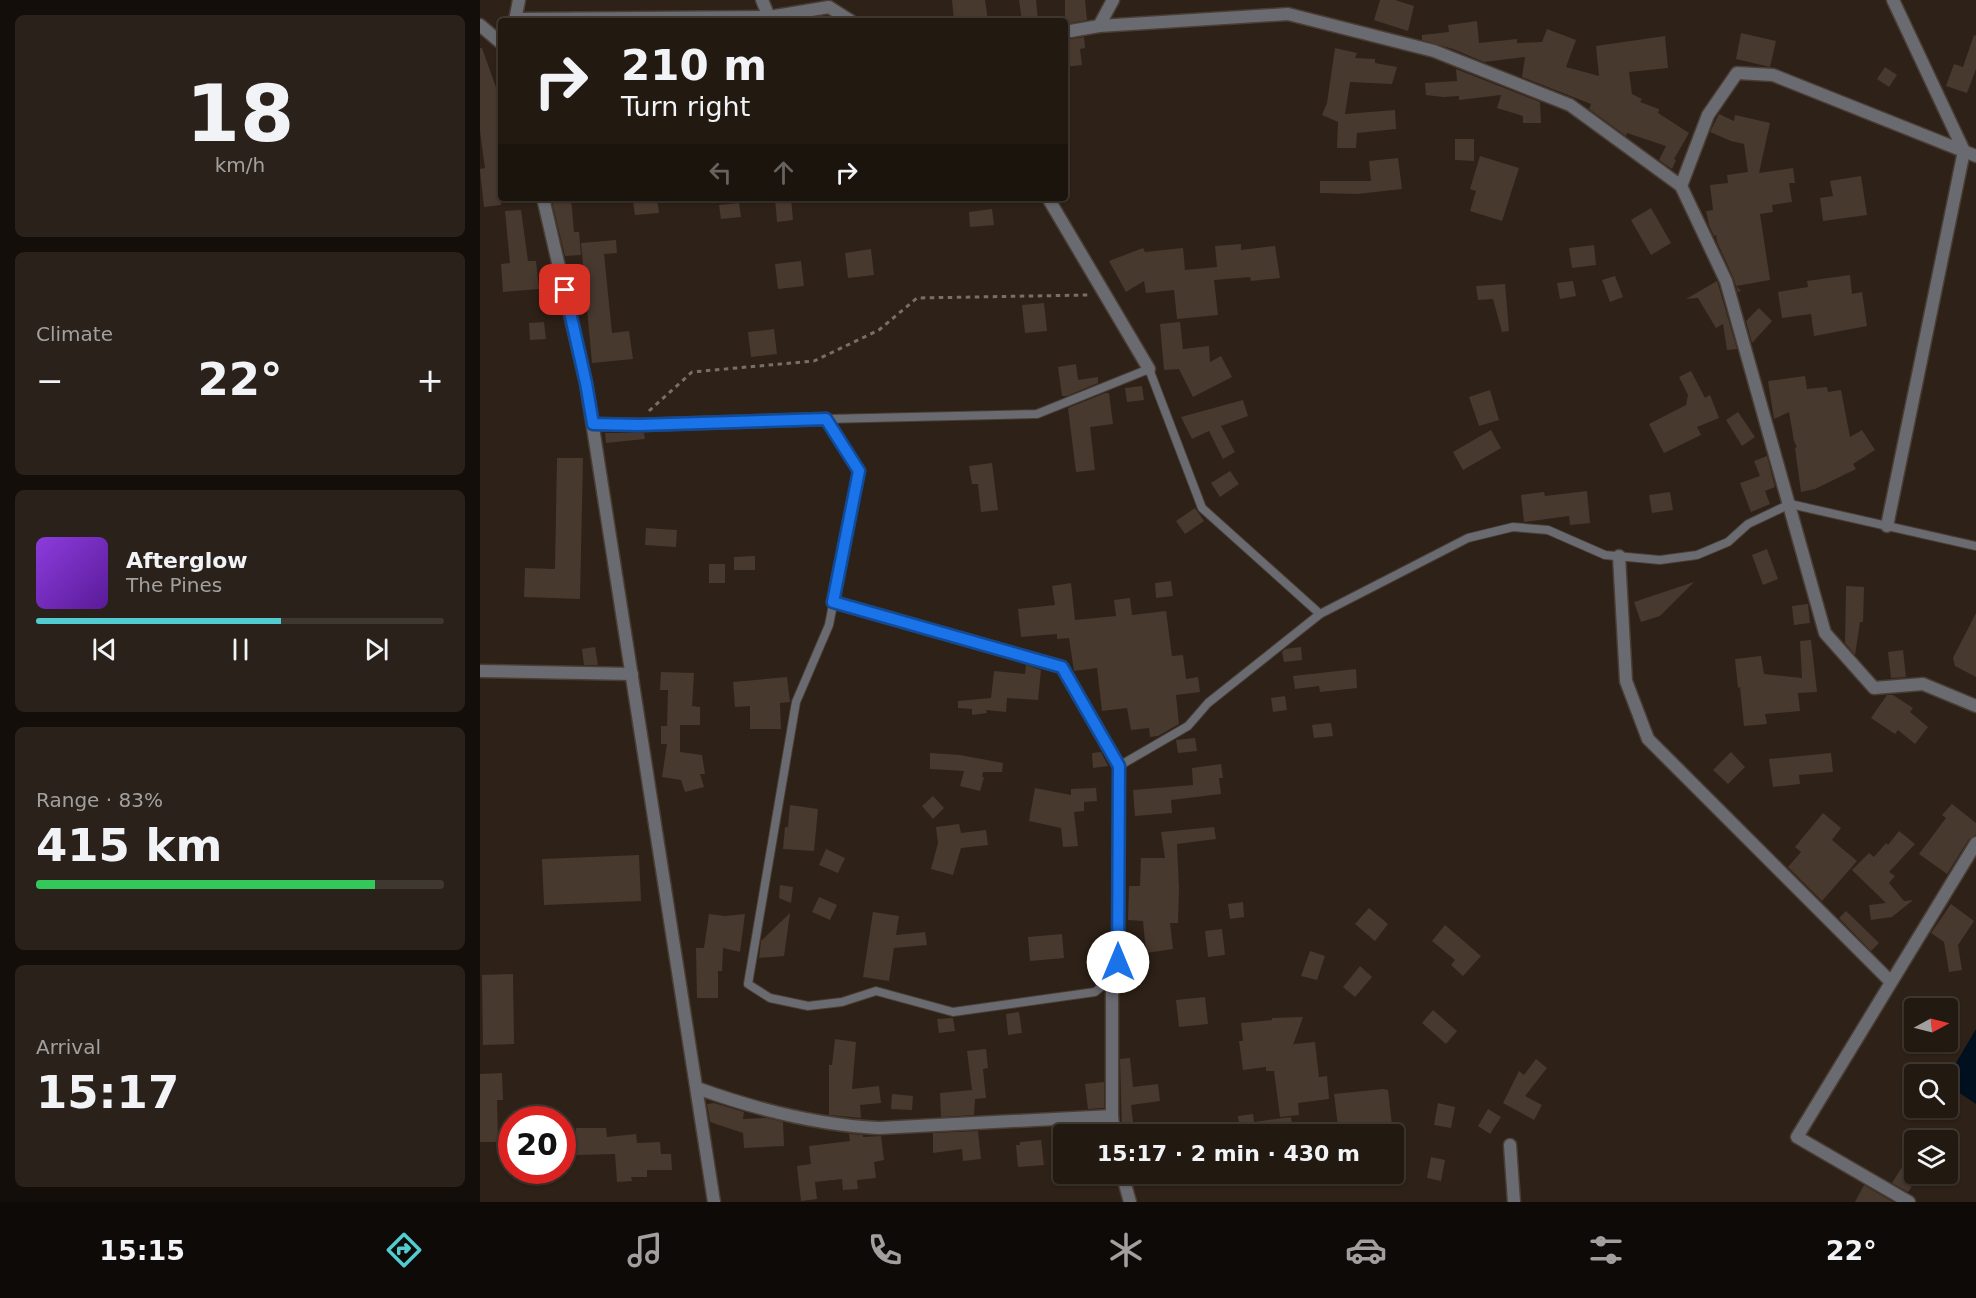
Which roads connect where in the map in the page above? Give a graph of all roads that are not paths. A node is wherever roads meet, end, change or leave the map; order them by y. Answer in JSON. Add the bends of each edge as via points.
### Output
{"nodes":[{"id":1,"x":519,"y":0,"type":"edge"},
{"id":2,"x":762,"y":0,"type":"edge"},
{"id":3,"x":1113,"y":0,"type":"edge"},
{"id":4,"x":1893,"y":0,"type":"edge"},
{"id":5,"x":769,"y":17,"type":"junction"},
{"id":6,"x":515,"y":18,"type":"edge"},
{"id":7,"x":684,"y":18,"type":"edge"},
{"id":8,"x":846,"y":18,"type":"edge"},
{"id":9,"x":480,"y":25,"type":"edge"},
{"id":10,"x":1098,"y":26,"type":"junction"},
{"id":11,"x":1068,"y":31,"type":"edge"},
{"id":12,"x":498,"y":40,"type":"edge"},
{"id":13,"x":1970,"y":154,"type":"edge"},
{"id":14,"x":1681,"y":186,"type":"junction"},
{"id":15,"x":544,"y":201,"type":"edge"},
{"id":16,"x":1050,"y":201,"type":"edge"},
{"id":17,"x":1149,"y":369,"type":"junction"},
{"id":18,"x":826,"y":419,"type":"junction"},
{"id":19,"x":593,"y":424,"type":"junction"},
{"id":20,"x":1790,"y":504,"type":"junction"},
{"id":21,"x":1887,"y":526,"type":"junction"},
{"id":22,"x":1976,"y":546,"type":"edge"},
{"id":23,"x":1619,"y":556,"type":"junction"},
{"id":24,"x":833,"y":602,"type":"junction"},
{"id":25,"x":1320,"y":614,"type":"junction"},
{"id":26,"x":480,"y":670,"type":"edge"},
{"id":27,"x":632,"y":674,"type":"junction"},
{"id":28,"x":1976,"y":706,"type":"edge"},
{"id":29,"x":1119,"y":766,"type":"junction"},
{"id":30,"x":1976,"y":843,"type":"edge"},
{"id":31,"x":1112,"y":978,"type":"junction"},
{"id":32,"x":1891,"y":982,"type":"junction"},
{"id":33,"x":697,"y":1088,"type":"junction"},
{"id":34,"x":1112,"y":1116,"type":"junction"},
{"id":35,"x":1113,"y":1124,"type":"edge"},
{"id":36,"x":1510,"y":1145,"type":"dead end"},
{"id":37,"x":1125,"y":1184,"type":"edge"},
{"id":38,"x":714,"y":1202,"type":"edge"},
{"id":39,"x":1130,"y":1202,"type":"edge"},
{"id":40,"x":1514,"y":1202,"type":"edge"},
{"id":41,"x":1908,"y":1202,"type":"edge"}],
"edges":[{"from":1,"to":6,"type":"street"},
{"from":2,"to":5,"type":"street"},
{"from":3,"to":10,"type":"street"},
{"from":4,"to":13,"type":"street"},
{"from":5,"to":7,"type":"street"},
{"from":5,"to":8,"type":"street","via":[[829,7]]},
{"from":9,"to":12,"type":"street"},
{"from":10,"to":11,"type":"street"},
{"from":10,"to":14,"type":"street","via":[[1287,14],[1434,51],[1570,105]]},
{"from":13,"to":14,"type":"street","via":[[1773,75],[1737,74],[1708,115]]},
{"from":13,"to":21,"type":"street"},
{"from":14,"to":20,"type":"street","via":[[1726,281]]},
{"from":15,"to":19,"type":"street"},
{"from":16,"to":17,"type":"street"},
{"from":17,"to":18,"type":"lane","via":[[1037,414]]},
{"from":17,"to":25,"type":"lane","via":[[1202,508]]},
{"from":18,"to":19,"type":"street"},
{"from":18,"to":24,"type":"lane","via":[[859,471]]},
{"from":19,"to":27,"type":"street"},
{"from":20,"to":21,"type":"lane"},
{"from":20,"to":23,"type":"lane","via":[[1748,524],[1728,542],[1697,555],[1660,560]]},
{"from":20,"to":28,"type":"street","via":[[1826,633],[1874,688],[1923,684]]},
{"from":21,"to":22,"type":"lane"},
{"from":23,"to":25,"type":"lane","via":[[1605,555],[1548,530],[1513,527],[1468,538]]},
{"from":23,"to":32,"type":"street","via":[[1626,681],[1648,739]]},
{"from":24,"to":29,"type":"street","via":[[1062,667]]},
{"from":24,"to":31,"type":"lane","via":[[829,625],[796,702],[748,984],[770,998],[808,1006],[842,1002],[876,991],[953,1012],[1095,992]]},
{"from":25,"to":29,"type":"lane","via":[[1208,703],[1188,726]]},
{"from":26,"to":27,"type":"street"},
{"from":27,"to":33,"type":"street"},
{"from":29,"to":31,"type":"lane","via":[[1118,962]]},
{"from":30,"to":32,"type":"street"},
{"from":31,"to":34,"type":"street"},
{"from":32,"to":41,"type":"street","via":[[1797,1137]]},
{"from":33,"to":34,"type":"street","via":[[764,1111],[857,1127]]},
{"from":33,"to":38,"type":"street"},
{"from":34,"to":35,"type":"street"},
{"from":36,"to":40,"type":"street"},
{"from":37,"to":39,"type":"street"}]}
